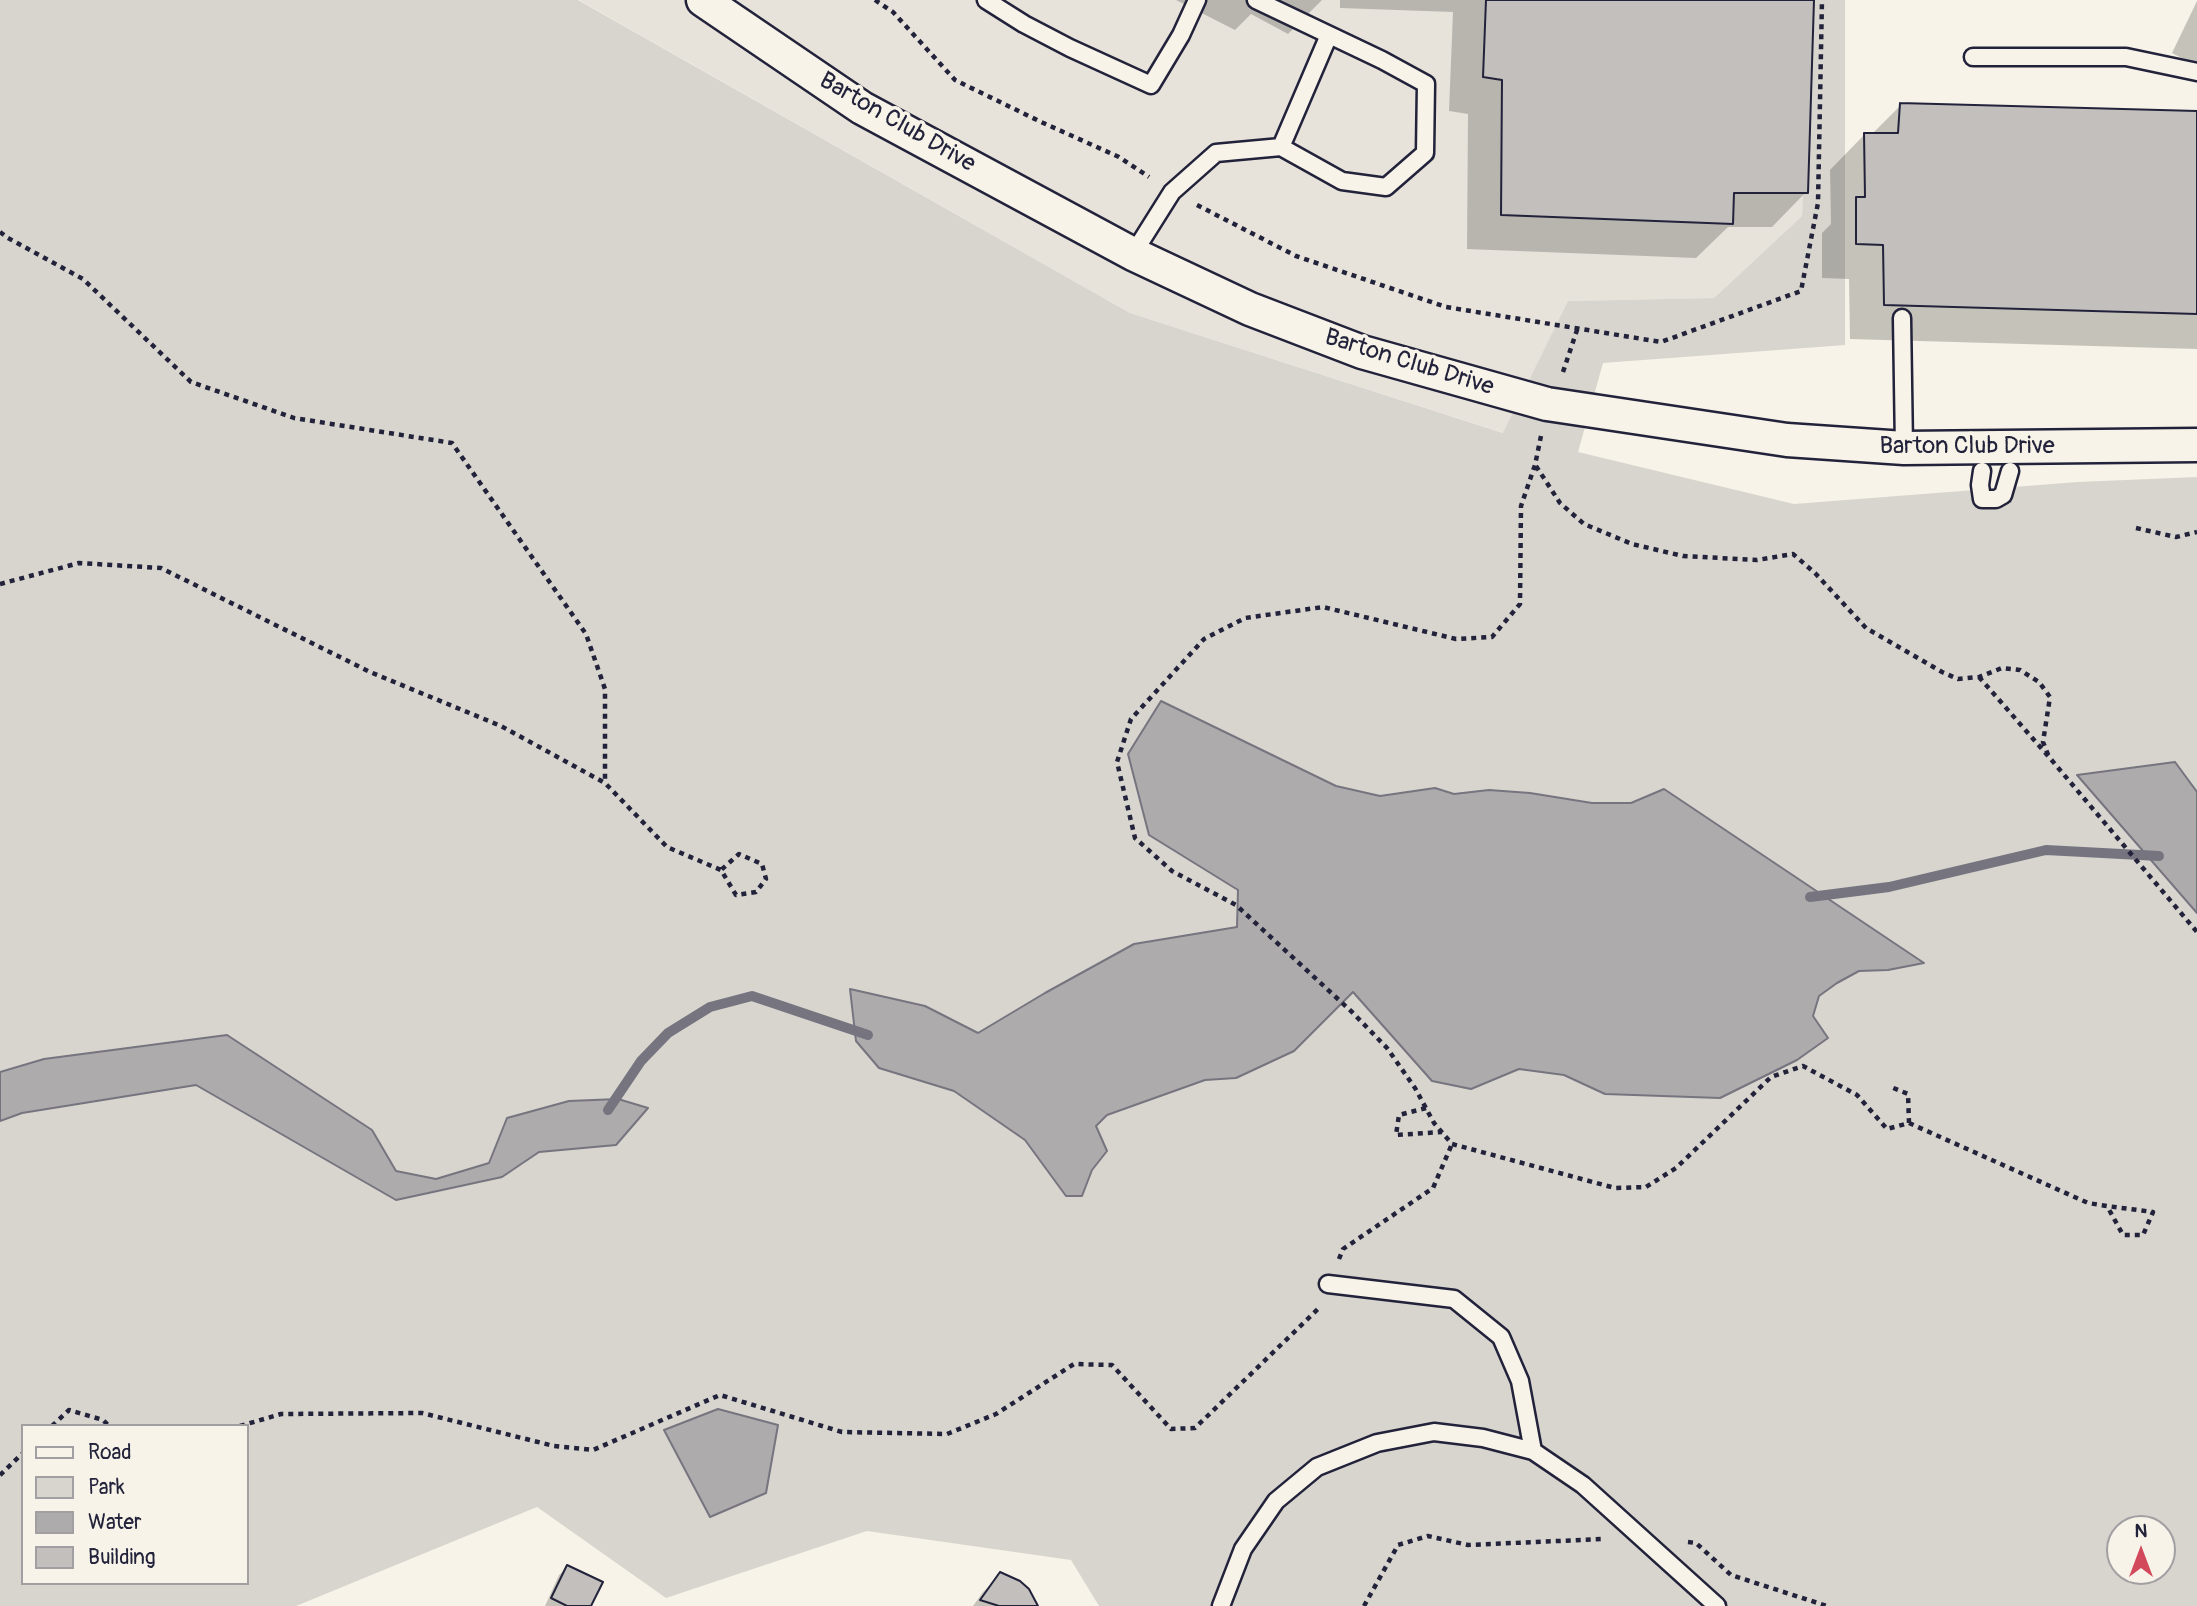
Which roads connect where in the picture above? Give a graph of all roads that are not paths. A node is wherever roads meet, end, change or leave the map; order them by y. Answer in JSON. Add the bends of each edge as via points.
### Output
{"nodes":[{"id":1,"x":703,"y":0,"type":"edge"},
{"id":2,"x":986,"y":0,"type":"edge"},
{"id":3,"x":1197,"y":0,"type":"edge"},
{"id":4,"x":1256,"y":0,"type":"edge"},
{"id":5,"x":1329,"y":35,"type":"junction"},
{"id":6,"x":1973,"y":57,"type":"dead end"},
{"id":7,"x":2197,"y":72,"type":"edge"},
{"id":8,"x":1281,"y":147,"type":"junction"},
{"id":9,"x":1133,"y":254,"type":"junction"},
{"id":10,"x":1902,"y":318,"type":"dead end"},
{"id":11,"x":2197,"y":445,"type":"edge"},
{"id":12,"x":1904,"y":448,"type":"junction"},
{"id":13,"x":1982,"y":471,"type":"dead end"},
{"id":14,"x":2010,"y":471,"type":"dead end"},
{"id":15,"x":1328,"y":1284,"type":"road end"},
{"id":16,"x":1533,"y":1451,"type":"junction"},
{"id":17,"x":1221,"y":1606,"type":"edge"},
{"id":18,"x":1717,"y":1606,"type":"edge"}],
"edges":[{"from":1,"to":9,"type":"street","name":"Barton Club Drive","via":[[862,108]]},
{"from":2,"to":3,"type":"lane","via":[[1070,48],[1151,85]]},
{"from":4,"to":5,"type":"lane"},
{"from":5,"to":8,"type":"lane"},
{"from":5,"to":8,"type":"lane","via":[[1426,84],[1425,153],[1386,187],[1342,181]]},
{"from":6,"to":7,"type":"lane","via":[[2126,57]]},
{"from":8,"to":9,"type":"lane","via":[[1216,153],[1172,192]]},
{"from":9,"to":12,"type":"street","name":"Barton Club Drive","via":[[1250,309],[1362,352],[1547,404],[1787,440]]},
{"from":10,"to":12,"type":"lane"},
{"from":11,"to":12,"type":"street","name":"Barton Club Drive"},
{"from":13,"to":14,"type":"lane","via":[[1982,499],[1996,499],[2003,495]]},
{"from":15,"to":16,"type":"lane","via":[[1454,1299],[1501,1337],[1520,1381]]},
{"from":16,"to":17,"type":"lane","via":[[1434,1432],[1377,1443],[1317,1467],[1276,1501],[1243,1549]]},
{"from":16,"to":18,"type":"lane","via":[[1583,1485]]}]}
